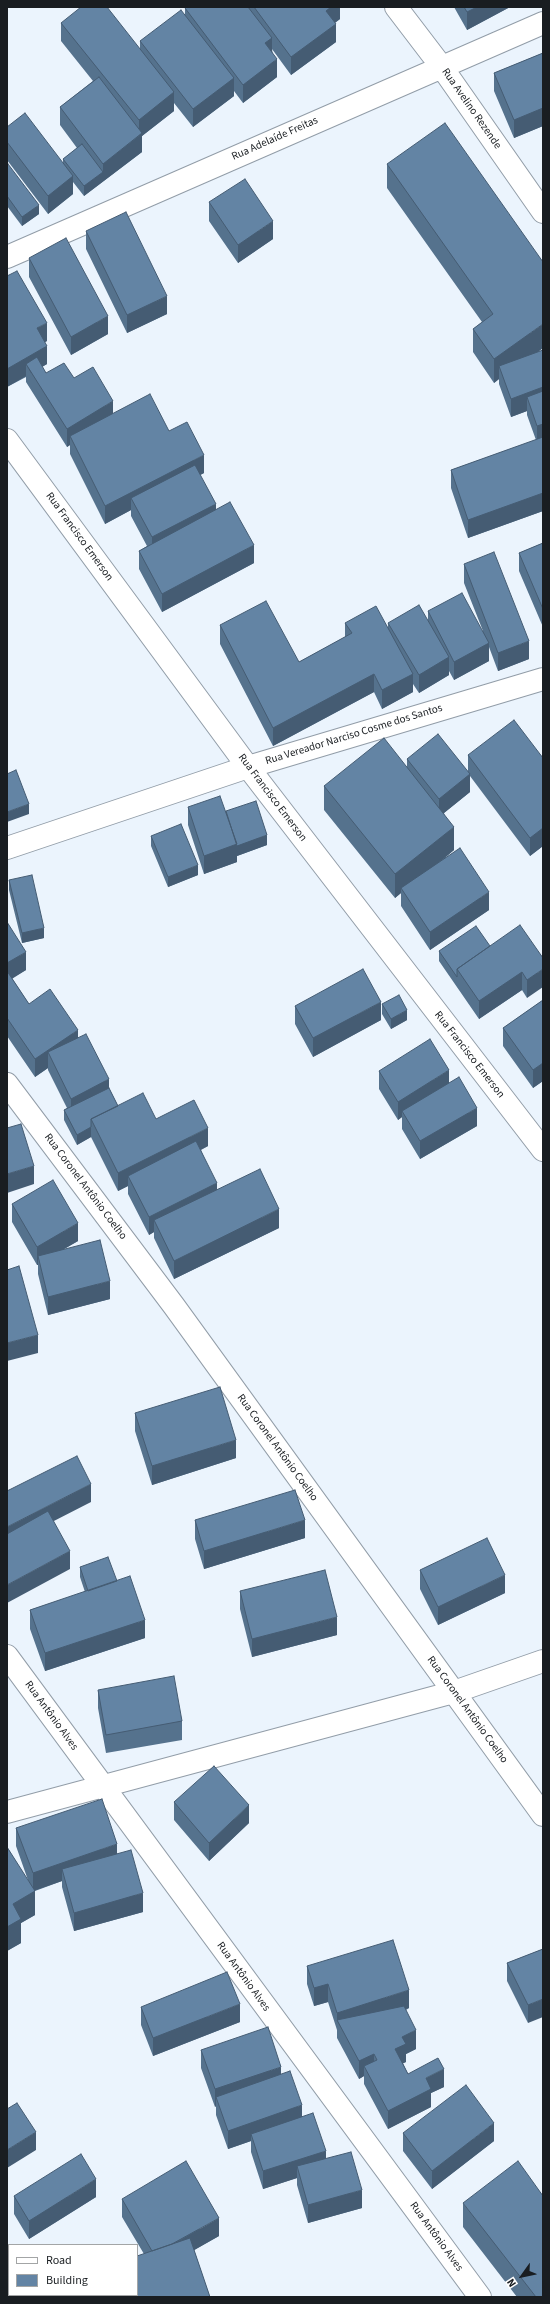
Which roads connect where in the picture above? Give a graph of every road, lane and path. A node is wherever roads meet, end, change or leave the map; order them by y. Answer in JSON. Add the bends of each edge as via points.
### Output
{"nodes":[{"id":1,"x":396,"y":7,"type":"edge"},
{"id":2,"x":543,"y":23,"type":"edge"},
{"id":3,"x":441,"y":66,"type":"junction"},
{"id":4,"x":543,"y":212,"type":"edge"},
{"id":5,"x":7,"y":257,"type":"edge"},
{"id":6,"x":7,"y":440,"type":"edge"},
{"id":7,"x":543,"y":679,"type":"edge"},
{"id":8,"x":248,"y":767,"type":"junction"},
{"id":9,"x":7,"y":848,"type":"edge"},
{"id":10,"x":7,"y":1084,"type":"edge"},
{"id":11,"x":543,"y":1150,"type":"edge"},
{"id":12,"x":7,"y":1656,"type":"edge"},
{"id":13,"x":543,"y":1661,"type":"edge"},
{"id":14,"x":454,"y":1692,"type":"junction"},
{"id":15,"x":104,"y":1787,"type":"junction"},
{"id":16,"x":7,"y":1812,"type":"edge"},
{"id":17,"x":543,"y":1815,"type":"edge"},
{"id":18,"x":480,"y":2297,"type":"edge"}],
"edges":[{"from":1,"to":3,"type":"street","name":"Rua Avelino Rezende"},
{"from":2,"to":3,"type":"street","name":"Rua Adelaíde Freitas"},
{"from":3,"to":4,"type":"street","name":"Rua Avelino Rezende"},
{"from":3,"to":5,"type":"street","name":"Rua Adelaíde Freitas"},
{"from":6,"to":8,"type":"street","name":"Rua Francisco Emerson"},
{"from":7,"to":8,"type":"street","name":"Rua Vereador Narciso Cosme dos Santos"},
{"from":8,"to":9,"type":"street","name":"Rua Vereador Narciso Cosme dos Santos"},
{"from":8,"to":11,"type":"street","name":"Rua Francisco Emerson"},
{"from":10,"to":14,"type":"street","name":"Rua Coronel Antônio Coelho","via":[[174,1306]]},
{"from":12,"to":15,"type":"street","name":"Rua Antônio Alves"},
{"from":13,"to":14,"type":"street"},
{"from":14,"to":15,"type":"street"},
{"from":14,"to":17,"type":"street","name":"Rua Coronel Antônio Coelho"},
{"from":15,"to":16,"type":"street"},
{"from":15,"to":18,"type":"street","name":"Rua Antônio Alves"}]}
